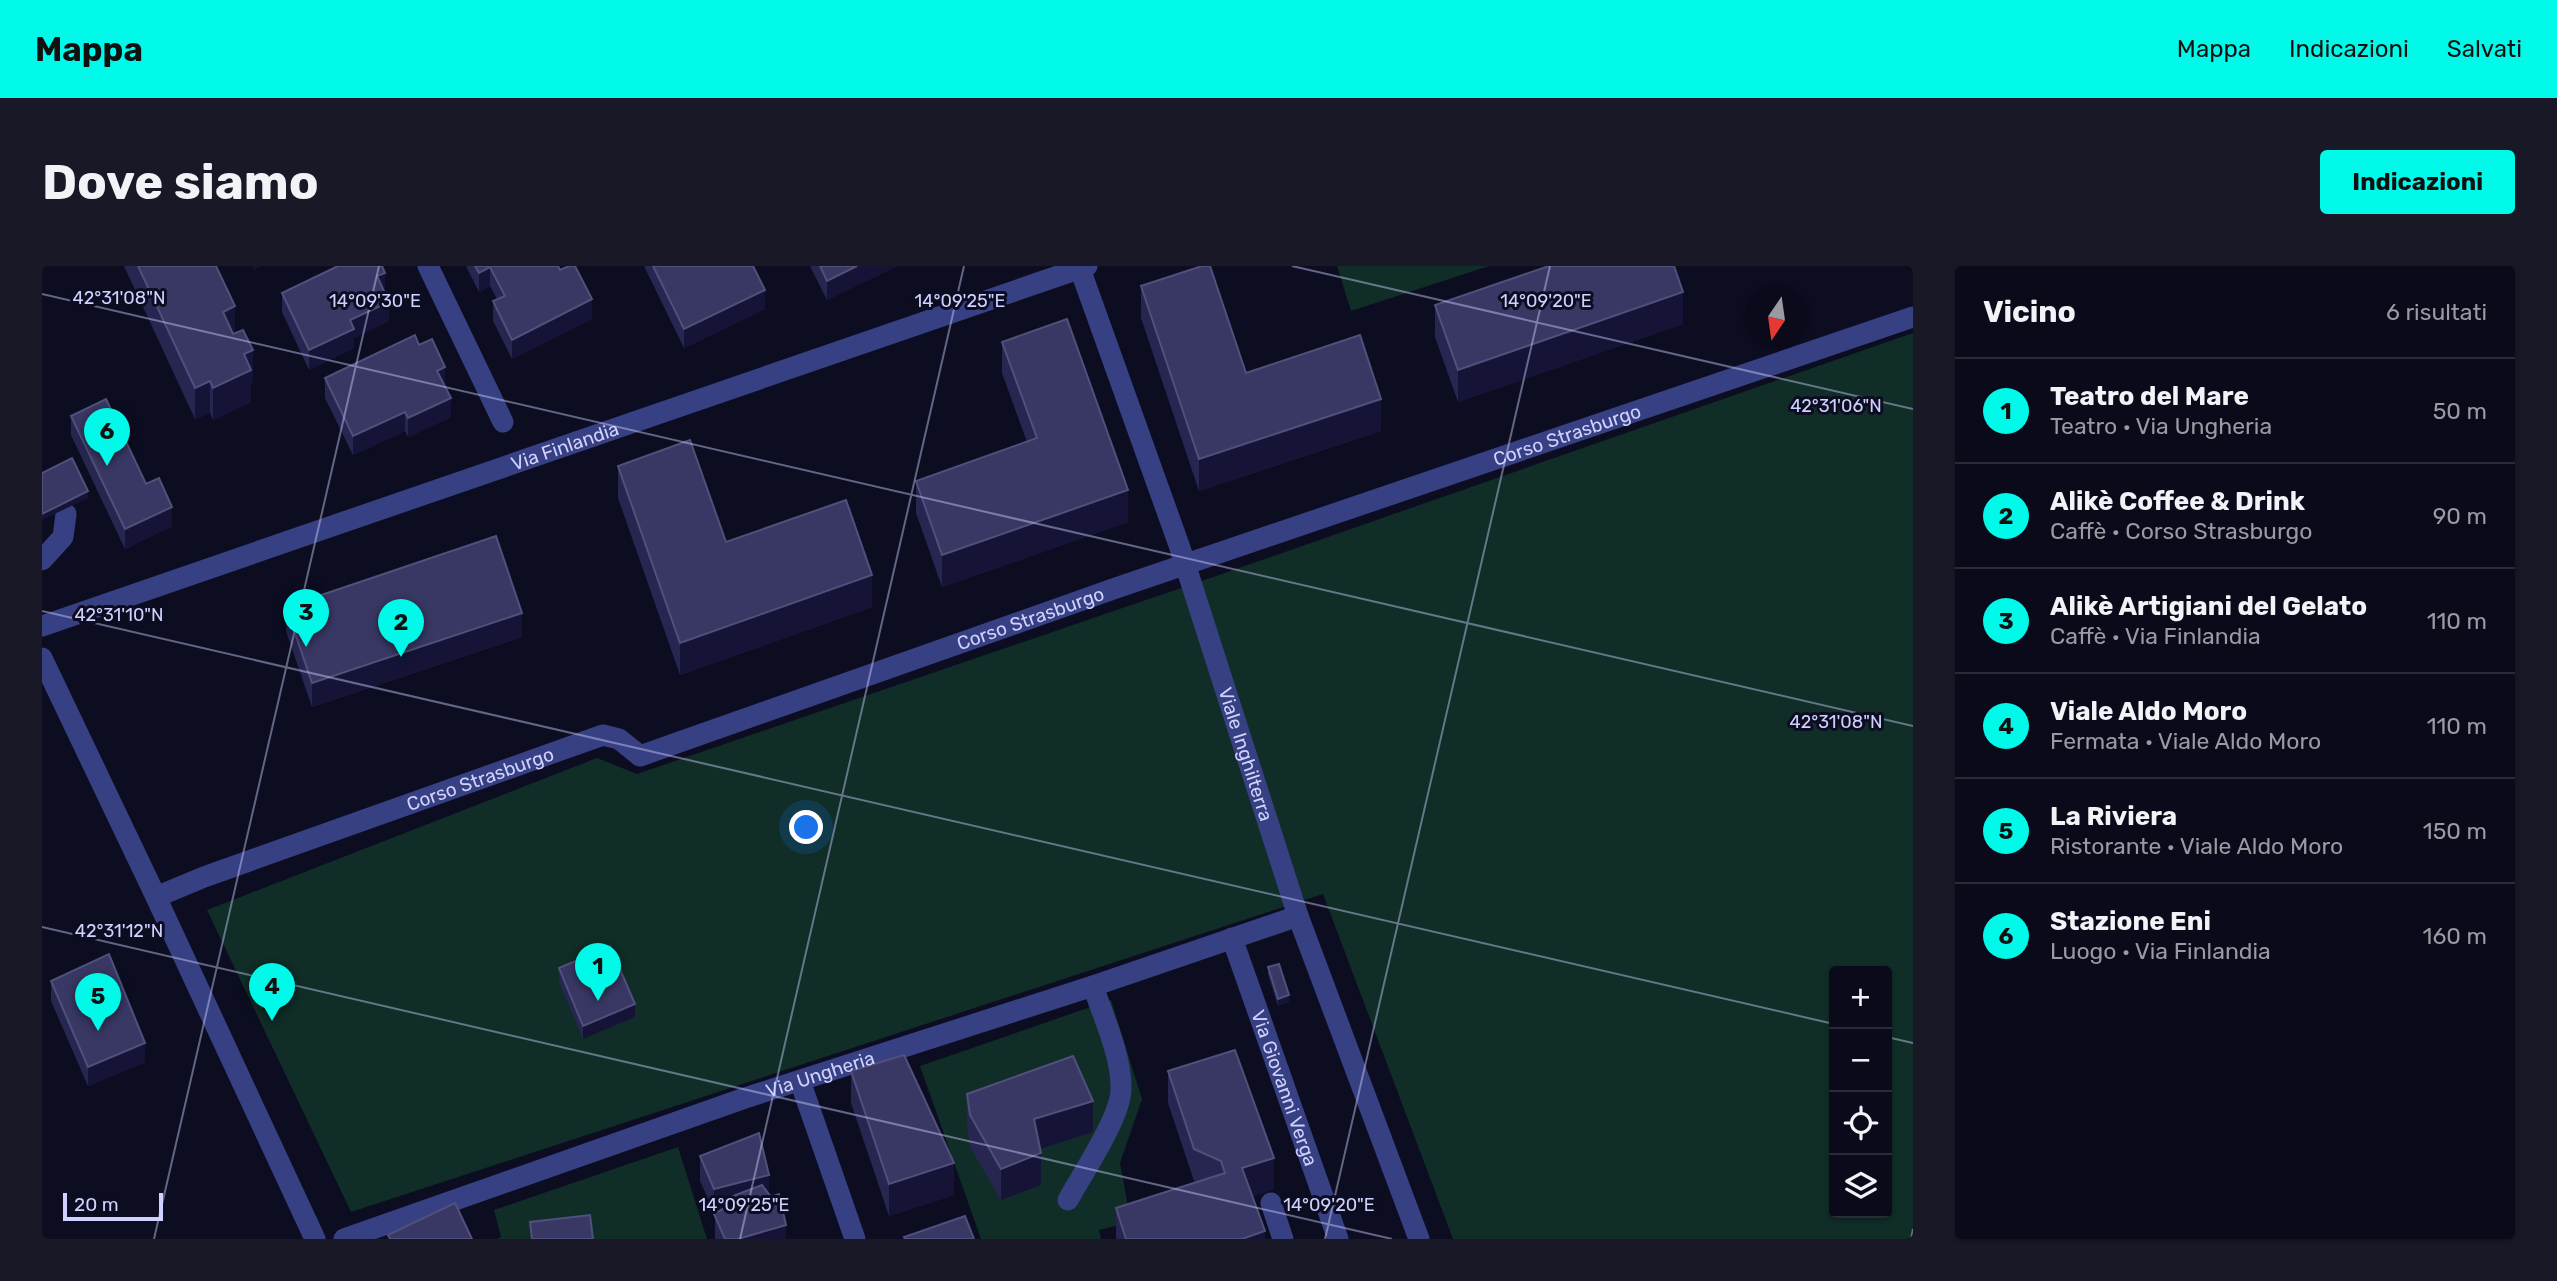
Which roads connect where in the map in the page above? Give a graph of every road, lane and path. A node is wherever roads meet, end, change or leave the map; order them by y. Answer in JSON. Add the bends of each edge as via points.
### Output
{"nodes":[{"id":1,"x":428,"y":266,"type":"edge"},
{"id":2,"x":1082,"y":267,"type":"edge"},
{"id":3,"x":1913,"y":317,"type":"edge"},
{"id":4,"x":503,"y":422,"type":"dead end"},
{"id":5,"x":66,"y":514,"type":"dead end"},
{"id":6,"x":42,"y":560,"type":"edge"},
{"id":7,"x":1186,"y":566,"type":"junction"},
{"id":8,"x":42,"y":626,"type":"edge"},
{"id":9,"x":42,"y":658,"type":"edge"},
{"id":10,"x":156,"y":897,"type":"junction"},
{"id":11,"x":1298,"y":916,"type":"junction"},
{"id":12,"x":1232,"y":938,"type":"junction"},
{"id":13,"x":1093,"y":986,"type":"junction"},
{"id":14,"x":800,"y":1081,"type":"junction"},
{"id":15,"x":1068,"y":1200,"type":"dead end"},
{"id":16,"x":1271,"y":1203,"type":"dead end"},
{"id":17,"x":315,"y":1239,"type":"edge"},
{"id":18,"x":344,"y":1239,"type":"edge"},
{"id":19,"x":855,"y":1239,"type":"edge"},
{"id":20,"x":1283,"y":1239,"type":"edge"},
{"id":21,"x":1338,"y":1239,"type":"edge"},
{"id":22,"x":1419,"y":1239,"type":"edge"}],
"edges":[{"from":1,"to":4,"type":"street"},
{"from":2,"to":7,"type":"street","name":"Viale Inghilterra"},
{"from":2,"to":8,"type":"street","name":"Via Finlandia"},
{"from":3,"to":7,"type":"street","name":"Corso Strasburgo"},
{"from":5,"to":6,"type":"street","via":[[63,537]]},
{"from":7,"to":10,"type":"street","name":"Corso Strasburgo","via":[[640,756],[619,739],[603,735]]},
{"from":7,"to":11,"type":"street","name":"Viale Inghilterra"},
{"from":9,"to":10,"type":"street"},
{"from":10,"to":17,"type":"street"},
{"from":11,"to":12,"type":"street","name":"Via Ungheria"},
{"from":11,"to":22,"type":"street","name":"Viale Inghilterra"},
{"from":12,"to":13,"type":"street","name":"Via Ungheria"},
{"from":12,"to":21,"type":"street","name":"Via Giovanni Verga"},
{"from":13,"to":14,"type":"street","name":"Via Ungheria"},
{"from":13,"to":15,"type":"street","via":[[1119,1069],[1120,1099]]},
{"from":14,"to":18,"type":"street","name":"Via Ungheria"},
{"from":14,"to":19,"type":"street"},
{"from":16,"to":20,"type":"street"}]}
